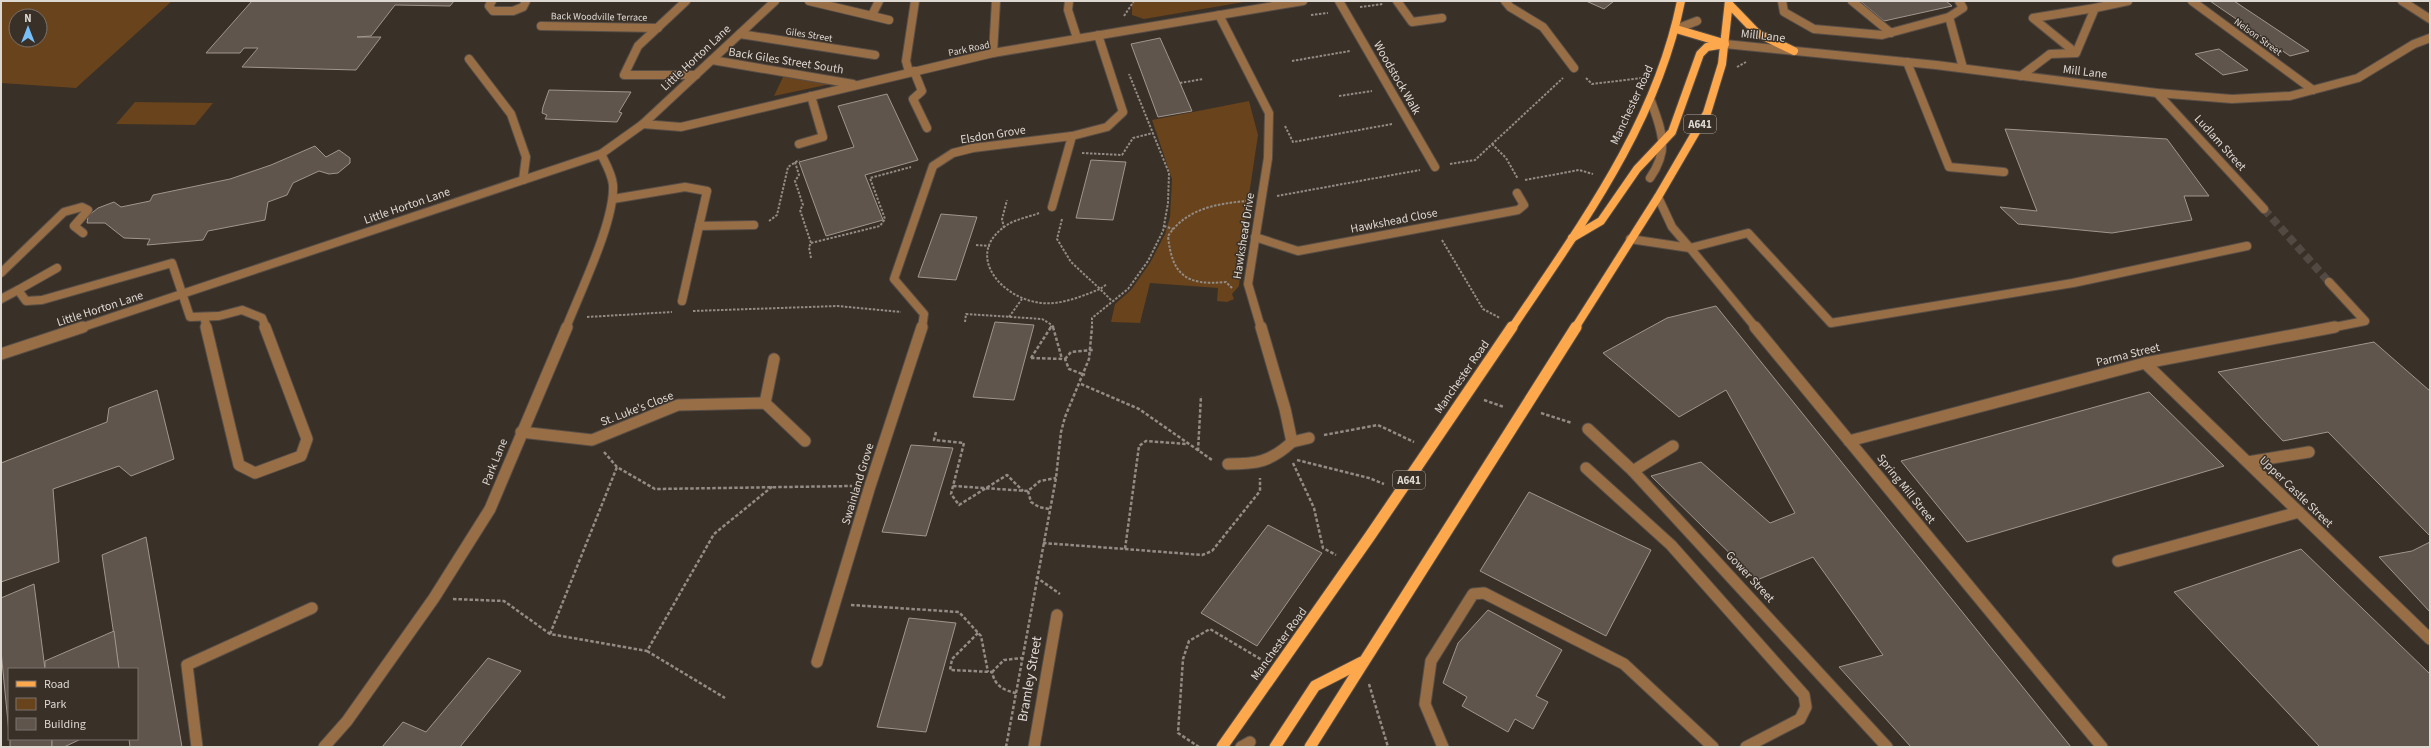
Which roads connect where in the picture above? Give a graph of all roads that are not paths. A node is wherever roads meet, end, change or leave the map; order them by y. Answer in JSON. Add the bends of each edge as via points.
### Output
{"nodes":[{"id":1,"x":492,"y":1,"type":"edge"},
{"id":2,"x":526,"y":1,"type":"edge"},
{"id":3,"x":686,"y":1,"type":"edge"},
{"id":4,"x":775,"y":1,"type":"edge"},
{"id":5,"x":809,"y":1,"type":"edge"},
{"id":6,"x":879,"y":1,"type":"edge"},
{"id":7,"x":915,"y":1,"type":"edge"},
{"id":8,"x":996,"y":1,"type":"edge"},
{"id":9,"x":1069,"y":1,"type":"edge"},
{"id":10,"x":1303,"y":1,"type":"edge"},
{"id":11,"x":1339,"y":1,"type":"edge"},
{"id":12,"x":1397,"y":1,"type":"edge"},
{"id":13,"x":1505,"y":1,"type":"edge"},
{"id":14,"x":1681,"y":1,"type":"edge"},
{"id":15,"x":1782,"y":1,"type":"edge"},
{"id":16,"x":1852,"y":1,"type":"edge"},
{"id":17,"x":1959,"y":1,"type":"edge"},
{"id":18,"x":2128,"y":1,"type":"edge"},
{"id":19,"x":2192,"y":1,"type":"edge"},
{"id":20,"x":2402,"y":1,"type":"edge"},
{"id":21,"x":1729,"y":3,"type":"edge"},
{"id":22,"x":2095,"y":8,"type":"junction"},
{"id":23,"x":872,"y":15,"type":"junction"},
{"id":24,"x":1218,"y":16,"type":"junction"},
{"id":25,"x":1949,"y":17,"type":"junction"},
{"id":26,"x":1442,"y":18,"type":"dead end"},
{"id":27,"x":2430,"y":19,"type":"edge"},
{"id":28,"x":889,"y":20,"type":"dead end"},
{"id":29,"x":1697,"y":21,"type":"dead end"},
{"id":30,"x":541,"y":26,"type":"dead end"},
{"id":31,"x":647,"y":27,"type":"junction"},
{"id":32,"x":658,"y":28,"type":"junction"},
{"id":33,"x":1676,"y":29,"type":"junction"},
{"id":34,"x":1891,"y":33,"type":"junction"},
{"id":35,"x":740,"y":34,"type":"junction"},
{"id":36,"x":1098,"y":35,"type":"junction"},
{"id":37,"x":1077,"y":38,"type":"junction"},
{"id":38,"x":2430,"y":38,"type":"edge"},
{"id":39,"x":1726,"y":44,"type":"junction"},
{"id":40,"x":638,"y":46,"type":"junction"},
{"id":41,"x":1794,"y":51,"type":"junction"},
{"id":42,"x":2076,"y":53,"type":"junction"},
{"id":43,"x":993,"y":54,"type":"junction"},
{"id":44,"x":875,"y":55,"type":"dead end"},
{"id":45,"x":469,"y":59,"type":"dead end"},
{"id":46,"x":712,"y":60,"type":"junction"},
{"id":47,"x":1907,"y":62,"type":"junction"},
{"id":48,"x":1574,"y":68,"type":"dead end"},
{"id":49,"x":1963,"y":68,"type":"junction"},
{"id":50,"x":911,"y":72,"type":"junction"},
{"id":51,"x":696,"y":75,"type":"junction"},
{"id":52,"x":2020,"y":76,"type":"junction"},
{"id":53,"x":857,"y":84,"type":"junction"},
{"id":54,"x":2313,"y":90,"type":"junction"},
{"id":55,"x":2157,"y":93,"type":"junction"},
{"id":56,"x":811,"y":96,"type":"junction"},
{"id":57,"x":1651,"y":101,"type":"junction"},
{"id":58,"x":643,"y":124,"type":"junction"},
{"id":59,"x":927,"y":128,"type":"dead end"},
{"id":60,"x":1072,"y":136,"type":"junction"},
{"id":61,"x":1664,"y":142,"type":"junction"},
{"id":62,"x":799,"y":144,"type":"road end"},
{"id":63,"x":601,"y":154,"type":"junction"},
{"id":64,"x":1435,"y":167,"type":"dead end"},
{"id":65,"x":2004,"y":172,"type":"dead end"},
{"id":66,"x":1650,"y":178,"type":"dead end"},
{"id":67,"x":523,"y":180,"type":"junction"},
{"id":68,"x":1517,"y":193,"type":"road end"},
{"id":69,"x":1658,"y":197,"type":"junction"},
{"id":70,"x":613,"y":199,"type":"junction"},
{"id":71,"x":1048,"y":209,"type":"road end"},
{"id":72,"x":2264,"y":209,"type":"tunnel mouth"},
{"id":73,"x":754,"y":225,"type":"road end"},
{"id":74,"x":699,"y":226,"type":"junction"},
{"id":75,"x":83,"y":232,"type":"dead end"},
{"id":76,"x":1255,"y":237,"type":"junction"},
{"id":77,"x":1630,"y":239,"type":"junction"},
{"id":78,"x":1568,"y":241,"type":"junction"},
{"id":79,"x":2247,"y":246,"type":"dead end"},
{"id":80,"x":1690,"y":248,"type":"junction"},
{"id":81,"x":57,"y":268,"type":"dead end"},
{"id":82,"x":1,"y":273,"type":"edge"},
{"id":83,"x":2329,"y":282,"type":"tunnel mouth"},
{"id":84,"x":18,"y":290,"type":"junction"},
{"id":85,"x":183,"y":295,"type":"junction"},
{"id":86,"x":1,"y":299,"type":"edge"},
{"id":87,"x":682,"y":302,"type":"dead end"},
{"id":88,"x":924,"y":314,"type":"joint"},
{"id":89,"x":204,"y":317,"type":"junction"},
{"id":90,"x":1,"y":354,"type":"edge"},
{"id":91,"x":774,"y":359,"type":"dead end"},
{"id":92,"x":2145,"y":363,"type":"junction"},
{"id":93,"x":765,"y":403,"type":"junction"},
{"id":94,"x":1588,"y":429,"type":"dead end"},
{"id":95,"x":521,"y":432,"type":"junction"},
{"id":96,"x":1310,"y":438,"type":"road end"},
{"id":97,"x":805,"y":441,"type":"dead end"},
{"id":98,"x":1850,"y":441,"type":"junction"},
{"id":99,"x":1292,"y":442,"type":"junction"},
{"id":100,"x":1673,"y":446,"type":"dead end"},
{"id":101,"x":2309,"y":452,"type":"dead end"},
{"id":102,"x":2248,"y":462,"type":"junction"},
{"id":103,"x":1228,"y":464,"type":"road end"},
{"id":104,"x":1586,"y":468,"type":"dead end"},
{"id":105,"x":1633,"y":471,"type":"junction"},
{"id":106,"x":2299,"y":512,"type":"junction"},
{"id":107,"x":2118,"y":561,"type":"dead end"},
{"id":108,"x":312,"y":608,"type":"dead end"},
{"id":109,"x":1056,"y":615,"type":"dead end"},
{"id":110,"x":2430,"y":639,"type":"edge"},
{"id":111,"x":817,"y":662,"type":"dead end"},
{"id":112,"x":1362,"y":662,"type":"junction"},
{"id":113,"x":197,"y":747,"type":"edge"},
{"id":114,"x":324,"y":747,"type":"edge"},
{"id":115,"x":1034,"y":747,"type":"edge"},
{"id":116,"x":1222,"y":747,"type":"edge"},
{"id":117,"x":1275,"y":747,"type":"edge"},
{"id":118,"x":1310,"y":747,"type":"edge"},
{"id":119,"x":1443,"y":747,"type":"edge"},
{"id":120,"x":1713,"y":747,"type":"edge"},
{"id":121,"x":1746,"y":747,"type":"edge"},
{"id":122,"x":1887,"y":747,"type":"edge"},
{"id":123,"x":2102,"y":747,"type":"edge"}],
"edges":[{"from":1,"to":2,"type":"street","via":[[489,6],[493,11],[512,11],[523,7]]},
{"from":3,"to":32,"type":"street"},
{"from":4,"to":35,"type":"street","name":"Little Horton Lane"},
{"from":5,"to":23,"type":"street"},
{"from":6,"to":23,"type":"street"},
{"from":7,"to":50,"type":"street","via":[[906,61]]},
{"from":8,"to":43,"type":"street"},
{"from":9,"to":37,"type":"street","via":[[1068,10]]},
{"from":10,"to":24,"type":"street","name":"Park Road"},
{"from":11,"to":64,"type":"street","name":"Woodstock Walk"},
{"from":12,"to":26,"type":"street","via":[[1412,22]]},
{"from":13,"to":48,"type":"street","via":[[1510,7],[1544,27]]},
{"from":14,"to":33,"type":"main road","name":"Manchester Road","number":"A641"},
{"from":15,"to":34,"type":"street","via":[[1784,12],[1814,29],[1882,35]]},
{"from":16,"to":34,"type":"street"},
{"from":17,"to":25,"type":"street","via":[[1963,8]]},
{"from":18,"to":22,"type":"street"},
{"from":19,"to":54,"type":"street","name":"Nelson Street"},
{"from":20,"to":27,"type":"street"},
{"from":21,"to":39,"type":"main road","number":"A641"},
{"from":21,"to":41,"type":"main road","via":[[1756,34]]},
{"from":22,"to":42,"type":"street"},
{"from":22,"to":42,"type":"street","via":[[2033,18]]},
{"from":23,"to":28,"type":"street"},
{"from":24,"to":36,"type":"street","name":"Park Road"},
{"from":24,"to":76,"type":"street","name":"Hawkshead Drive","via":[[1269,113],[1268,158]]},
{"from":25,"to":34,"type":"street"},
{"from":25,"to":49,"type":"street"},
{"from":29,"to":33,"type":"street"},
{"from":30,"to":31,"type":"street","name":"Back Woodville Terrace"},
{"from":31,"to":32,"type":"street","name":"Back Woodville Terrace"},
{"from":31,"to":40,"type":"street"},
{"from":32,"to":40,"type":"street"},
{"from":33,"to":39,"type":"main road"},
{"from":33,"to":57,"type":"main road","name":"Manchester Road","number":"A641"},
{"from":35,"to":44,"type":"street","name":"Giles Street"},
{"from":35,"to":46,"type":"street","name":"Little Horton Lane"},
{"from":36,"to":37,"type":"street","name":"Park Road"},
{"from":36,"to":60,"type":"street","name":"Elsdon Grove","via":[[1123,112],[1107,127]]},
{"from":37,"to":43,"type":"street","name":"Park Road"},
{"from":38,"to":54,"type":"street","name":"Mill Lane","via":[[2414,44],[2358,78]]},
{"from":39,"to":41,"type":"street","name":"Mill Lane"},
{"from":39,"to":61,"type":"main road","via":[[1707,46],[1700,54],[1677,121]]},
{"from":39,"to":69,"type":"main road","number":"A641","via":[[1707,113]]},
{"from":40,"to":51,"type":"street","via":[[624,75]]},
{"from":41,"to":47,"type":"street","name":"Mill Lane"},
{"from":42,"to":52,"type":"street","via":[[2050,54]]},
{"from":43,"to":50,"type":"street","name":"Park Road"},
{"from":45,"to":67,"type":"street","via":[[511,114],[526,156]]},
{"from":46,"to":51,"type":"street","name":"Little Horton Lane"},
{"from":46,"to":53,"type":"street","name":"Back Giles Street South"},
{"from":47,"to":49,"type":"street","name":"Mill Lane"},
{"from":47,"to":65,"type":"street","via":[[1949,167]]},
{"from":49,"to":52,"type":"street","name":"Mill Lane"},
{"from":50,"to":53,"type":"street","name":"Park Road"},
{"from":50,"to":59,"type":"street","via":[[922,91],[913,99]]},
{"from":51,"to":58,"type":"street","name":"Little Horton Lane"},
{"from":52,"to":55,"type":"street","name":"Mill Lane"},
{"from":53,"to":56,"type":"street","name":"Park Road"},
{"from":54,"to":55,"type":"street","name":"Mill Lane","via":[[2290,96],[2232,99]]},
{"from":55,"to":72,"type":"street","name":"Ludlam Street"},
{"from":56,"to":58,"type":"street","name":"Park Road","via":[[681,127]]},
{"from":56,"to":62,"type":"street","via":[[823,137]]},
{"from":57,"to":61,"type":"street"},
{"from":57,"to":78,"type":"main road","name":"Manchester Road","number":"A641","via":[[1610,179]]},
{"from":58,"to":63,"type":"street","name":"Little Horton Lane"},
{"from":60,"to":71,"type":"street"},
{"from":60,"to":88,"type":"street","name":"Elsdon Grove","via":[[973,148],[953,153],[933,166],[894,279]]},
{"from":61,"to":66,"type":"street","via":[[1664,154],[1658,169]]},
{"from":61,"to":78,"type":"main road","via":[[1637,169],[1601,221]]},
{"from":63,"to":67,"type":"street","name":"Little Horton Lane"},
{"from":63,"to":70,"type":"street","name":"Park Lane","via":[[612,173]]},
{"from":67,"to":85,"type":"street","name":"Little Horton Lane"},
{"from":68,"to":76,"type":"street","name":"Hawkshead Close","via":[[1524,205],[1518,210],[1298,251]]},
{"from":69,"to":77,"type":"main road","number":"A641"},
{"from":69,"to":80,"type":"street","name":"Spring Mill Street","via":[[1672,227]]},
{"from":70,"to":74,"type":"street","via":[[685,187],[707,191]]},
{"from":70,"to":95,"type":"street","name":"Park Lane","via":[[610,218],[546,380]]},
{"from":73,"to":74,"type":"street"},
{"from":74,"to":87,"type":"street"},
{"from":75,"to":82,"type":"street","via":[[74,226],[88,210],[82,207],[64,212]]},
{"from":76,"to":99,"type":"street","name":"Hawkshead Drive","via":[[1248,284],[1285,409]]},
{"from":77,"to":80,"type":"street"},
{"from":77,"to":112,"type":"main road","number":"A641"},
{"from":78,"to":116,"type":"main road","name":"Manchester Road","number":"A641","via":[[1515,326],[1463,396],[1430,450],[1352,564]]},
{"from":79,"to":80,"type":"street","via":[[2073,283],[1831,323],[1748,233]]},
{"from":80,"to":98,"type":"street","name":"Spring Mill Street"},
{"from":81,"to":84,"type":"street"},
{"from":83,"to":92,"type":"street","name":"Parma Street","via":[[2365,321]]},
{"from":84,"to":85,"type":"street","via":[[26,301],[42,300],[172,263]]},
{"from":84,"to":86,"type":"street"},
{"from":85,"to":89,"type":"street","via":[[190,317]]},
{"from":85,"to":90,"type":"street","name":"Little Horton Lane"},
{"from":88,"to":111,"type":"street","name":"Swainland Grove","via":[[921,332],[870,486]]},
{"from":89,"to":89,"type":"street","via":[[242,310],[262,318],[307,439],[301,456],[255,473],[239,465]]},
{"from":91,"to":93,"type":"street"},
{"from":92,"to":98,"type":"street","name":"Parma Street"},
{"from":92,"to":102,"type":"street","name":"Upper Castle Street"},
{"from":93,"to":95,"type":"street","name":"St. Luke's Close","via":[[678,405],[592,440]]},
{"from":93,"to":97,"type":"street"},
{"from":94,"to":105,"type":"street","name":"Gower Street"},
{"from":95,"to":114,"type":"street","name":"Park Lane","via":[[490,509],[434,598],[347,721]]},
{"from":96,"to":99,"type":"street"},
{"from":98,"to":123,"type":"street","name":"Spring Mill Street"},
{"from":99,"to":103,"type":"street","via":[[1282,452],[1260,464]]},
{"from":100,"to":105,"type":"street"},
{"from":101,"to":102,"type":"street"},
{"from":102,"to":106,"type":"street","name":"Upper Castle Street"},
{"from":104,"to":121,"type":"street","via":[[1671,545],[1804,695],[1806,707],[1800,719]]},
{"from":105,"to":122,"type":"street","name":"Gower Street"},
{"from":106,"to":107,"type":"street"},
{"from":106,"to":110,"type":"street","name":"Upper Castle Street"},
{"from":108,"to":113,"type":"street","via":[[187,665]]},
{"from":109,"to":115,"type":"street","name":"Bramley Street"},
{"from":112,"to":117,"type":"main road","via":[[1315,686]]},
{"from":112,"to":118,"type":"main road","number":"A641"},
{"from":119,"to":120,"type":"street","via":[[1425,704],[1431,661],[1473,594],[1484,593],[1624,664]]}]}
